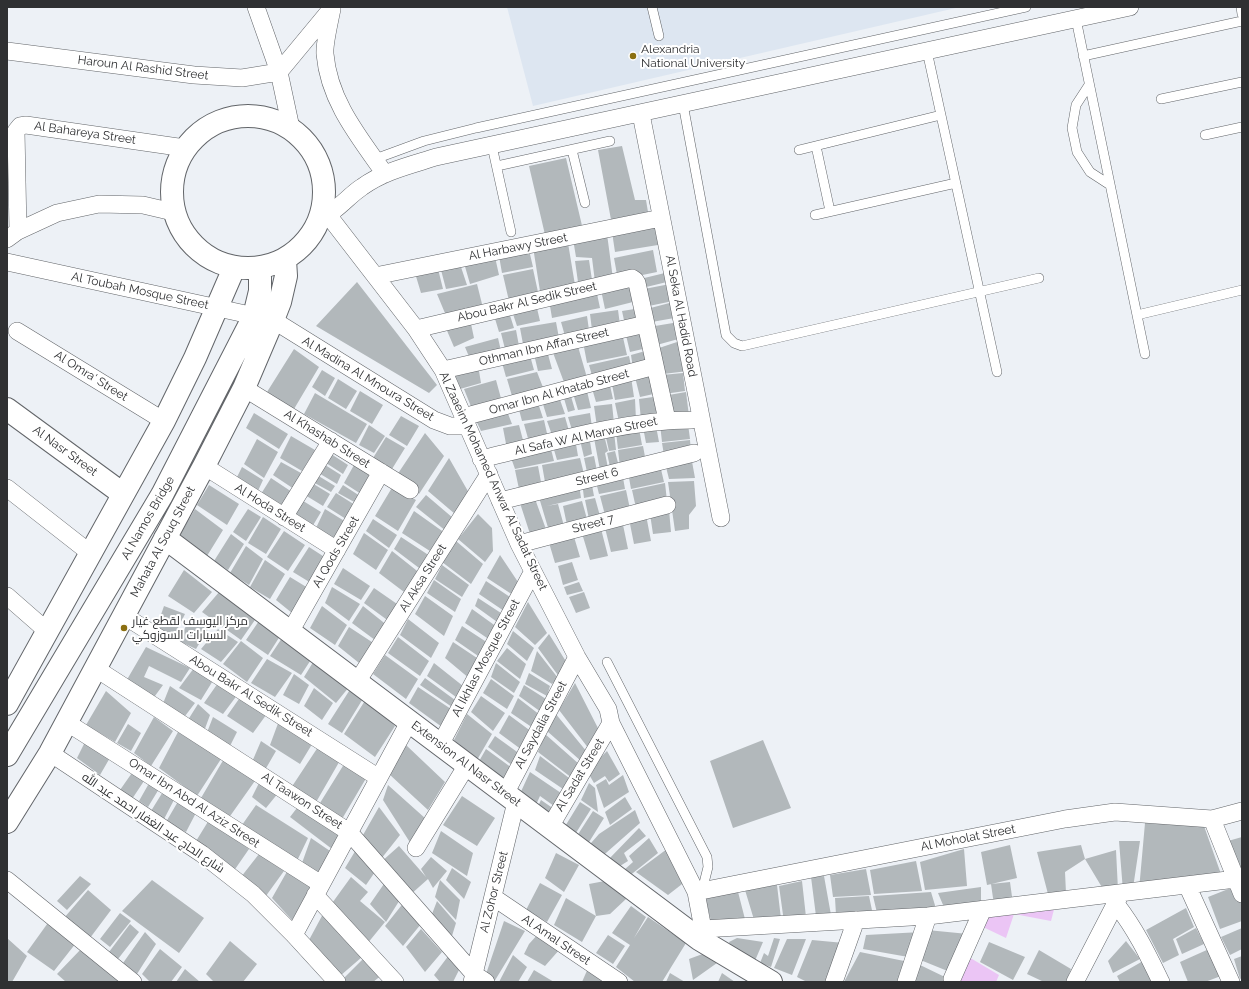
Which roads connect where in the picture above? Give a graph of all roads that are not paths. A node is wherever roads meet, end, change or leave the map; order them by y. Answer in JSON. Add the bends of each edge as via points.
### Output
{"nodes":[{"id":1,"x":256,"y":7,"type":"edge"},
{"id":2,"x":652,"y":7,"type":"edge"},
{"id":3,"x":1026,"y":7,"type":"edge"},
{"id":4,"x":1130,"y":7,"type":"edge"},
{"id":5,"x":1241,"y":7,"type":"edge"},
{"id":6,"x":333,"y":8,"type":"edge"},
{"id":7,"x":1009,"y":9,"type":"edge"},
{"id":8,"x":1242,"y":14,"type":"edge"},
{"id":9,"x":1076,"y":19,"type":"junction"},
{"id":10,"x":1242,"y":21,"type":"edge"},
{"id":11,"x":659,"y":36,"type":"dead end"},
{"id":12,"x":7,"y":51,"type":"edge"},
{"id":13,"x":927,"y":51,"type":"junction"},
{"id":14,"x":1083,"y":56,"type":"junction"},
{"id":15,"x":280,"y":72,"type":"junction"},
{"id":16,"x":1242,"y":82,"type":"edge"},
{"id":17,"x":1089,"y":85,"type":"junction"},
{"id":18,"x":1161,"y":99,"type":"dead end"},
{"id":19,"x":683,"y":104,"type":"junction"},
{"id":20,"x":641,"y":114,"type":"junction"},
{"id":21,"x":941,"y":115,"type":"junction"},
{"id":22,"x":1242,"y":127,"type":"edge"},
{"id":23,"x":291,"y":128,"type":"junction"},
{"id":24,"x":1205,"y":135,"type":"dead end"},
{"id":25,"x":610,"y":141,"type":"dead end"},
{"id":26,"x":492,"y":146,"type":"junction"},
{"id":27,"x":816,"y":146,"type":"junction"},
{"id":28,"x":184,"y":148,"type":"junction"},
{"id":29,"x":572,"y":150,"type":"junction"},
{"id":30,"x":799,"y":150,"type":"dead end"},
{"id":31,"x":375,"y":159,"type":"junction"},
{"id":32,"x":497,"y":166,"type":"junction"},
{"id":33,"x":385,"y":174,"type":"junction"},
{"id":34,"x":956,"y":183,"type":"junction"},
{"id":35,"x":1110,"y":185,"type":"junction"},
{"id":36,"x":585,"y":203,"type":"dead end"},
{"id":37,"x":830,"y":211,"type":"junction"},
{"id":38,"x":173,"y":212,"type":"junction"},
{"id":39,"x":815,"y":214,"type":"dead end"},
{"id":40,"x":324,"y":216,"type":"junction"},
{"id":41,"x":661,"y":218,"type":"junction"},
{"id":42,"x":511,"y":232,"type":"dead end"},
{"id":43,"x":13,"y":235,"type":"edge"},
{"id":44,"x":285,"y":260,"type":"junction"},
{"id":45,"x":7,"y":262,"type":"edge"},
{"id":46,"x":234,"y":268,"type":"junction"},
{"id":47,"x":260,"y":268,"type":"junction"},
{"id":48,"x":375,"y":276,"type":"junction"},
{"id":49,"x":1039,"y":278,"type":"dead end"},
{"id":50,"x":1242,"y":290,"type":"edge"},
{"id":51,"x":979,"y":292,"type":"junction"},
{"id":52,"x":217,"y":308,"type":"junction"},
{"id":53,"x":1137,"y":315,"type":"junction"},
{"id":54,"x":263,"y":318,"type":"junction"},
{"id":55,"x":646,"y":324,"type":"junction"},
{"id":56,"x":416,"y":329,"type":"junction"},
{"id":57,"x":17,"y":330,"type":"dead end"},
{"id":58,"x":1145,"y":354,"type":"dead end"},
{"id":59,"x":655,"y":366,"type":"junction"},
{"id":60,"x":443,"y":370,"type":"junction"},
{"id":61,"x":997,"y":372,"type":"dead end"},
{"id":62,"x":244,"y":388,"type":"junction"},
{"id":63,"x":7,"y":409,"type":"edge"},
{"id":64,"x":667,"y":420,"type":"junction"},
{"id":65,"x":692,"y":420,"type":"dead end"},
{"id":66,"x":164,"y":421,"type":"junction"},
{"id":67,"x":465,"y":422,"type":"junction"},
{"id":68,"x":331,"y":441,"type":"junction"},
{"id":69,"x":694,"y":453,"type":"dead end"},
{"id":70,"x":481,"y":458,"type":"junction"},
{"id":71,"x":204,"y":466,"type":"junction"},
{"id":72,"x":381,"y":472,"type":"junction"},
{"id":73,"x":489,"y":474,"type":"junction"},
{"id":74,"x":7,"y":488,"type":"edge"},
{"id":75,"x":410,"y":490,"type":"dead end"},
{"id":76,"x":123,"y":494,"type":"junction"},
{"id":77,"x":500,"y":501,"type":"junction"},
{"id":78,"x":667,"y":505,"type":"dead end"},
{"id":79,"x":284,"y":517,"type":"junction"},
{"id":80,"x":721,"y":518,"type":"dead end"},
{"id":81,"x":165,"y":538,"type":"junction"},
{"id":82,"x":519,"y":544,"type":"junction"},
{"id":83,"x":337,"y":550,"type":"junction"},
{"id":84,"x":90,"y":552,"type":"junction"},
{"id":85,"x":533,"y":571,"type":"junction"},
{"id":86,"x":7,"y":596,"type":"edge"},
{"id":87,"x":123,"y":615,"type":"junction"},
{"id":88,"x":47,"y":631,"type":"junction"},
{"id":89,"x":290,"y":632,"type":"junction"},
{"id":90,"x":577,"y":657,"type":"junction"},
{"id":91,"x":607,"y":662,"type":"dead end"},
{"id":92,"x":95,"y":668,"type":"junction"},
{"id":93,"x":357,"y":682,"type":"junction"},
{"id":94,"x":10,"y":691,"type":"edge"},
{"id":95,"x":66,"y":722,"type":"junction"},
{"id":96,"x":409,"y":722,"type":"junction"},
{"id":97,"x":611,"y":723,"type":"junction"},
{"id":98,"x":440,"y":745,"type":"junction"},
{"id":99,"x":50,"y":753,"type":"junction"},
{"id":100,"x":7,"y":755,"type":"edge"},
{"id":101,"x":466,"y":765,"type":"junction"},
{"id":102,"x":379,"y":778,"type":"junction"},
{"id":103,"x":511,"y":798,"type":"junction"},
{"id":104,"x":1242,"y":811,"type":"edge"},
{"id":105,"x":1212,"y":819,"type":"junction"},
{"id":106,"x":7,"y":822,"type":"edge"},
{"id":107,"x":550,"y":827,"type":"junction"},
{"id":108,"x":349,"y":832,"type":"junction"},
{"id":109,"x":416,"y":848,"type":"dead end"},
{"id":110,"x":7,"y":880,"type":"edge"},
{"id":111,"x":1187,"y":885,"type":"junction"},
{"id":112,"x":1239,"y":887,"type":"edge"},
{"id":113,"x":318,"y":890,"type":"junction"},
{"id":114,"x":699,"y":891,"type":"junction"},
{"id":115,"x":493,"y":897,"type":"junction"},
{"id":116,"x":1119,"y":898,"type":"junction"},
{"id":117,"x":983,"y":909,"type":"junction"},
{"id":118,"x":928,"y":916,"type":"junction"},
{"id":119,"x":856,"y":920,"type":"junction"},
{"id":120,"x":701,"y":934,"type":"junction"},
{"id":121,"x":294,"y":935,"type":"junction"},
{"id":122,"x":478,"y":979,"type":"edge"},
{"id":123,"x":952,"y":979,"type":"dead end"},
{"id":124,"x":133,"y":982,"type":"edge"},
{"id":125,"x":338,"y":982,"type":"edge"},
{"id":126,"x":395,"y":982,"type":"edge"},
{"id":127,"x":619,"y":982,"type":"edge"},
{"id":128,"x":771,"y":982,"type":"edge"},
{"id":129,"x":834,"y":982,"type":"edge"},
{"id":130,"x":906,"y":982,"type":"edge"},
{"id":131,"x":1075,"y":982,"type":"edge"},
{"id":132,"x":1161,"y":982,"type":"edge"},
{"id":133,"x":1231,"y":982,"type":"edge"}],
"edges":[{"from":1,"to":15,"type":"street"},
{"from":2,"to":11,"type":"lane"},
{"from":3,"to":7,"type":"lane"},
{"from":4,"to":9,"type":"street"},
{"from":5,"to":8,"type":"lane"},
{"from":6,"to":15,"type":"street"},
{"from":6,"to":31,"type":"street","via":[[325,53],[330,84],[344,113]]},
{"from":7,"to":31,"type":"lane","via":[[476,128],[424,141]]},
{"from":9,"to":13,"type":"street"},
{"from":9,"to":14,"type":"lane"},
{"from":10,"to":14,"type":"lane"},
{"from":12,"to":15,"type":"street","name":"Haroun Al Rashid Street","via":[[194,75],[242,78]]},
{"from":13,"to":19,"type":"street"},
{"from":13,"to":21,"type":"lane"},
{"from":14,"to":17,"type":"lane"},
{"from":15,"to":23,"type":"street"},
{"from":16,"to":18,"type":"lane"},
{"from":17,"to":35,"type":"lane"},
{"from":17,"to":35,"type":"lane","via":[[1076,105],[1072,128],[1077,152],[1090,172]]},
{"from":19,"to":20,"type":"street"},
{"from":19,"to":51,"type":"lane","via":[[726,336],[734,343],[742,346]]},
{"from":20,"to":26,"type":"street"},
{"from":20,"to":41,"type":"street","name":"Al Seka Al Hadid Road"},
{"from":21,"to":27,"type":"lane"},
{"from":21,"to":34,"type":"lane"},
{"from":22,"to":24,"type":"lane"},
{"from":23,"to":28,"type":"street","via":[[263,116],[233,116],[206,127]]},
{"from":23,"to":40,"type":"street","via":[[309,146],[321,168],[325,193]]},
{"from":25,"to":29,"type":"lane"},
{"from":26,"to":32,"type":"lane"},
{"from":26,"to":33,"type":"street","via":[[436,157]]},
{"from":27,"to":30,"type":"lane"},
{"from":27,"to":37,"type":"lane"},
{"from":28,"to":38,"type":"street","via":[[176,162],[172,178]]},
{"from":28,"to":43,"type":"street","name":"Al Bahareya Street","via":[[20,126],[16,131]]},
{"from":29,"to":32,"type":"lane"},
{"from":29,"to":36,"type":"lane"},
{"from":31,"to":33,"type":"street"},
{"from":32,"to":42,"type":"lane"},
{"from":33,"to":40,"type":"street","via":[[362,186]]},
{"from":34,"to":37,"type":"lane"},
{"from":34,"to":51,"type":"lane"},
{"from":35,"to":53,"type":"lane"},
{"from":37,"to":39,"type":"lane"},
{"from":38,"to":43,"type":"street","via":[[143,205],[99,204],[57,213]]},
{"from":38,"to":46,"type":"street","via":[[180,228],[198,250],[217,263]]},
{"from":40,"to":44,"type":"street","via":[[307,242]]},
{"from":40,"to":48,"type":"street","name":"Al Zaaeim Mohamed Anwar Al Sadat Street"},
{"from":41,"to":48,"type":"street","name":"Al Harbawy Street"},
{"from":41,"to":80,"type":"street","name":"Al Seka Al Hadid Road"},
{"from":44,"to":47,"type":"street"},
{"from":44,"to":54,"type":"street","via":[[286,276]]},
{"from":45,"to":52,"type":"street","name":"Al Toubah Mosque Street"},
{"from":46,"to":47,"type":"street"},
{"from":46,"to":52,"type":"street"},
{"from":47,"to":54,"type":"street","name":"Al Namos Bridge"},
{"from":48,"to":56,"type":"street","name":"Al Zaaeim Mohamed Anwar Al Sadat Street"},
{"from":49,"to":51,"type":"lane"},
{"from":50,"to":53,"type":"lane"},
{"from":51,"to":61,"type":"lane"},
{"from":52,"to":54,"type":"street","name":"Al Toubah Mosque Street"},
{"from":52,"to":66,"type":"street"},
{"from":53,"to":58,"type":"lane"},
{"from":54,"to":62,"type":"street","name":"Mahata Al Souq Street"},
{"from":54,"to":67,"type":"street","name":"Al Madina Al Mnoura Street","via":[[434,420],[450,426]]},
{"from":54,"to":100,"type":"street","name":"Al Namos Bridge","via":[[162,495]]},
{"from":55,"to":56,"type":"street","name":"Abou Bakr Al Sedik Street","via":[[637,283],[630,278]]},
{"from":55,"to":59,"type":"street"},
{"from":55,"to":60,"type":"street","name":"Othman Ibn Affan Street"},
{"from":56,"to":60,"type":"street","name":"Al Zaaeim Mohamed Anwar Al Sadat Street"},
{"from":57,"to":66,"type":"street","name":"Al Omra' Street"},
{"from":59,"to":64,"type":"street"},
{"from":59,"to":67,"type":"street","name":"Omar Ibn Al Khatab Street"},
{"from":60,"to":67,"type":"street","name":"Al Zaaeim Mohamed Anwar Al Sadat Street"},
{"from":62,"to":68,"type":"street","name":"Al Khashab Street"},
{"from":62,"to":71,"type":"street","name":"Mahata Al Souq Street"},
{"from":63,"to":76,"type":"street","name":"Al Nasr Street"},
{"from":64,"to":65,"type":"street","name":"Al Safa W Al Marwa Street"},
{"from":64,"to":70,"type":"street","name":"Al Safa W Al Marwa Street","via":[[636,424]]},
{"from":66,"to":76,"type":"street"},
{"from":67,"to":70,"type":"street","name":"Al Zaaeim Mohamed Anwar Al Sadat Street"},
{"from":68,"to":72,"type":"street","name":"Al Khashab Street"},
{"from":68,"to":79,"type":"street"},
{"from":69,"to":77,"type":"street","name":"Street 6"},
{"from":70,"to":73,"type":"street","name":"Al Zaaeim Mohamed Anwar Al Sadat Street"},
{"from":71,"to":79,"type":"street","name":"Al Hoda Street"},
{"from":71,"to":81,"type":"street","name":"Mahata Al Souq Street"},
{"from":72,"to":75,"type":"street","name":"Al Khashab Street"},
{"from":72,"to":83,"type":"street","name":"Al Qods Street"},
{"from":73,"to":77,"type":"street","name":"Al Zaaeim Mohamed Anwar Al Sadat Street"},
{"from":73,"to":93,"type":"street","name":"Al Aksa Street"},
{"from":74,"to":84,"type":"street"},
{"from":76,"to":84,"type":"street"},
{"from":77,"to":82,"type":"street","name":"Al Zaaeim Mohamed Anwar Al Sadat Street"},
{"from":78,"to":82,"type":"street","name":"Street 7"},
{"from":79,"to":83,"type":"street","name":"Al Hoda Street"},
{"from":81,"to":87,"type":"street","name":"Mahata Al Souq Street"},
{"from":81,"to":89,"type":"street","name":"Extension Al Nasr Street"},
{"from":82,"to":85,"type":"street","name":"Al Zaaeim Mohamed Anwar Al Sadat Street"},
{"from":83,"to":89,"type":"street","name":"Al Qods Street"},
{"from":84,"to":88,"type":"street"},
{"from":85,"to":90,"type":"street","name":"Al Zaaeim Mohamed Anwar Al Sadat Street"},
{"from":85,"to":98,"type":"street","name":"Al Ikhlas Mosque Street"},
{"from":86,"to":88,"type":"street"},
{"from":87,"to":92,"type":"street","name":"Mahata Al Souq Street"},
{"from":87,"to":102,"type":"street","name":"Abou Bakr Al Sedik Street"},
{"from":88,"to":94,"type":"street"},
{"from":89,"to":93,"type":"street","name":"Extension Al Nasr Street"},
{"from":90,"to":97,"type":"street","name":"Al Zaaeim Mohamed Anwar Al Sadat Street","via":[[608,709]]},
{"from":90,"to":103,"type":"street","name":"Al Saydalia Street"},
{"from":91,"to":114,"type":"lane","via":[[707,857],[708,867]]},
{"from":92,"to":95,"type":"street","name":"Mahata Al Souq Street"},
{"from":92,"to":108,"type":"street","name":"Al Taawon Street"},
{"from":93,"to":96,"type":"street","name":"Extension Al Nasr Street"},
{"from":95,"to":99,"type":"street","name":"Mahata Al Souq Street"},
{"from":95,"to":113,"type":"street","name":"Omar Ibn Abd Al Aziz Street"},
{"from":96,"to":98,"type":"street","name":"Extension Al Nasr Street"},
{"from":96,"to":102,"type":"street"},
{"from":97,"to":107,"type":"street","name":"Al Sadat Street"},
{"from":97,"to":114,"type":"street","name":"Al Zaaeim Mohamed Anwar Al Sadat Street"},
{"from":98,"to":101,"type":"street","name":"Extension Al Nasr Street"},
{"from":99,"to":106,"type":"street","name":"Mahata Al Souq Street"},
{"from":99,"to":121,"type":"street","name":"شارع الحاج عبد الغفار احمد عبد الله","via":[[202,854],[253,894]]},
{"from":101,"to":103,"type":"street","name":"Extension Al Nasr Street"},
{"from":101,"to":109,"type":"street"},
{"from":102,"to":108,"type":"street"},
{"from":103,"to":107,"type":"street","name":"Extension Al Nasr Street"},
{"from":103,"to":115,"type":"street","name":"Al Zohor Street"},
{"from":104,"to":105,"type":"street","name":"Al Moholat Street"},
{"from":105,"to":112,"type":"street"},
{"from":105,"to":114,"type":"street","name":"Al Moholat Street","via":[[1115,812],[1065,819]]},
{"from":107,"to":120,"type":"street","name":"Extension Al Nasr Street"},
{"from":108,"to":113,"type":"street"},
{"from":108,"to":122,"type":"street","name":"Al Taawon Street"},
{"from":110,"to":124,"type":"street"},
{"from":111,"to":112,"type":"street"},
{"from":111,"to":116,"type":"street"},
{"from":111,"to":133,"type":"street"},
{"from":113,"to":121,"type":"street"},
{"from":113,"to":126,"type":"street","name":"Omar Ibn Abd Al Aziz Street"},
{"from":114,"to":120,"type":"street","name":"Al Zaaeim Mohamed Anwar Al Sadat Street"},
{"from":115,"to":122,"type":"street","name":"Al Zohor Street"},
{"from":115,"to":127,"type":"street","name":"Al Amal Street"},
{"from":116,"to":117,"type":"street"},
{"from":116,"to":131,"type":"street"},
{"from":116,"to":132,"type":"street"},
{"from":117,"to":118,"type":"street"},
{"from":117,"to":123,"type":"street"},
{"from":118,"to":119,"type":"street"},
{"from":118,"to":130,"type":"street"},
{"from":119,"to":120,"type":"street"},
{"from":119,"to":129,"type":"street"},
{"from":120,"to":128,"type":"street","name":"Extension Al Nasr Street"},
{"from":121,"to":125,"type":"street","name":"شارع الحاج عبد الغفار احمد عبد الله"}]}
